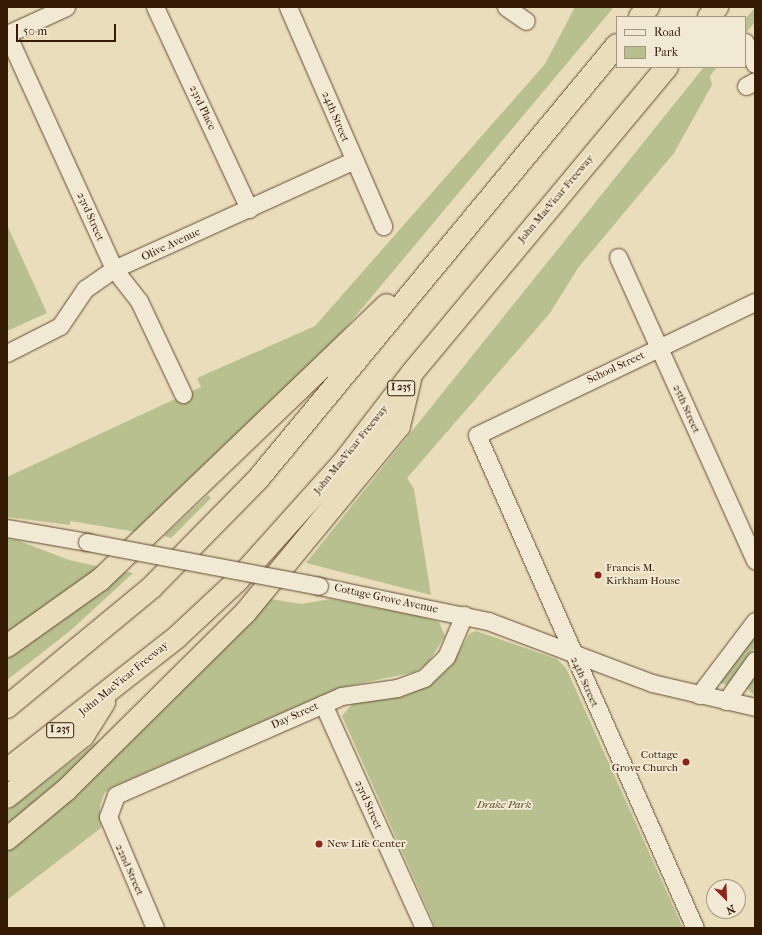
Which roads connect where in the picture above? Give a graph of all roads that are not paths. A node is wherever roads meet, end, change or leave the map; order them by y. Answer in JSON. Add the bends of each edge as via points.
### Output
{"nodes":[{"id":1,"x":66,"y":7,"type":"edge"},
{"id":2,"x":155,"y":7,"type":"edge"},
{"id":3,"x":288,"y":7,"type":"edge"},
{"id":4,"x":506,"y":7,"type":"edge"},
{"id":5,"x":648,"y":7,"type":"edge"},
{"id":6,"x":717,"y":7,"type":"edge"},
{"id":7,"x":641,"y":16,"type":"edge"},
{"id":8,"x":710,"y":16,"type":"edge"},
{"id":9,"x":526,"y":21,"type":"dead end"},
{"id":10,"x":7,"y":34,"type":"edge"},
{"id":11,"x":746,"y":44,"type":"edge"},
{"id":12,"x":616,"y":46,"type":"edge"},
{"id":13,"x":755,"y":64,"type":"edge"},
{"id":14,"x":666,"y":68,"type":"edge"},
{"id":15,"x":354,"y":160,"type":"junction"},
{"id":16,"x":249,"y":209,"type":"junction"},
{"id":17,"x":477,"y":216,"type":"junction"},
{"id":18,"x":383,"y":226,"type":"dead end"},
{"id":19,"x":618,"y":257,"type":"dead end"},
{"id":20,"x":114,"y":269,"type":"junction"},
{"id":21,"x":755,"y":302,"type":"edge"},
{"id":22,"x":658,"y":348,"type":"junction"},
{"id":23,"x":7,"y":353,"type":"edge"},
{"id":24,"x":412,"y":373,"type":"junction"},
{"id":25,"x":183,"y":394,"type":"dead end"},
{"id":26,"x":477,"y":435,"type":"joint"},
{"id":27,"x":7,"y":528,"type":"edge"},
{"id":28,"x":755,"y":561,"type":"edge"},
{"id":29,"x":464,"y":615,"type":"junction"},
{"id":30,"x":755,"y":621,"type":"edge"},
{"id":31,"x":7,"y":646,"type":"edge"},
{"id":32,"x":571,"y":653,"type":"junction"},
{"id":33,"x":755,"y":660,"type":"edge"},
{"id":34,"x":113,"y":689,"type":"junction"},
{"id":35,"x":699,"y":696,"type":"junction"},
{"id":36,"x":726,"y":701,"type":"junction"},
{"id":37,"x":322,"y":704,"type":"junction"},
{"id":38,"x":7,"y":707,"type":"edge"},
{"id":39,"x":755,"y":707,"type":"edge"},
{"id":40,"x":7,"y":770,"type":"edge"},
{"id":41,"x":7,"y":796,"type":"edge"},
{"id":42,"x":108,"y":810,"type":"joint"},
{"id":43,"x":7,"y":839,"type":"edge"},
{"id":44,"x":155,"y":928,"type":"edge"},
{"id":45,"x":424,"y":928,"type":"edge"},
{"id":46,"x":695,"y":928,"type":"edge"}],
"edges":[{"from":1,"to":10,"type":"street"},
{"from":2,"to":16,"type":"street","name":"23rd Place"},
{"from":3,"to":15,"type":"street","name":"24th Street"},
{"from":4,"to":9,"type":"street"},
{"from":5,"to":7,"type":"highway"},
{"from":6,"to":8,"type":"highway"},
{"from":10,"to":20,"type":"street","name":"23rd Street"},
{"from":11,"to":13,"type":"street"},
{"from":12,"to":17,"type":"highway"},
{"from":14,"to":24,"type":"highway","name":"John MacVicar Freeway","number":"I 235"},
{"from":15,"to":16,"type":"street","name":"Olive Avenue"},
{"from":15,"to":18,"type":"street","name":"24th Street"},
{"from":16,"to":20,"type":"street","name":"Olive Avenue"},
{"from":17,"to":31,"type":"highway","via":[[214,475],[106,575],[47,621]]},
{"from":17,"to":38,"type":"highway","via":[[225,513],[152,587]]},
{"from":19,"to":22,"type":"street","name":"25th Street"},
{"from":20,"to":23,"type":"street","name":"Olive Avenue","via":[[85,289],[60,326]]},
{"from":20,"to":25,"type":"street","name":"23rd Street","via":[[139,301]]},
{"from":21,"to":22,"type":"street","name":"School Street"},
{"from":22,"to":26,"type":"street","name":"School Street"},
{"from":22,"to":28,"type":"street","name":"25th Street"},
{"from":24,"to":34,"type":"highway","name":"John MacVicar Freeway","number":"I 235","via":[[343,463],[237,581]]},
{"from":24,"to":43,"type":"highway","via":[[400,426],[294,557],[186,674],[66,790]]},
{"from":26,"to":32,"type":"street","name":"24th Street"},
{"from":27,"to":29,"type":"street","name":"Cottage Grove Avenue","bridge":true},
{"from":29,"to":32,"type":"street","name":"Cottage Grove Avenue"},
{"from":29,"to":37,"type":"street","name":"Day Street","via":[[446,656],[424,678],[397,688],[357,691]]},
{"from":30,"to":35,"type":"street"},
{"from":32,"to":35,"type":"street","name":"Cottage Grove Avenue","via":[[625,674]]},
{"from":32,"to":46,"type":"street","name":"24th Street"},
{"from":33,"to":36,"type":"street"},
{"from":34,"to":40,"type":"highway","name":"John MacVicar Freeway","number":"I 235"},
{"from":34,"to":41,"type":"highway","via":[[83,736]]},
{"from":35,"to":36,"type":"street","name":"Cottage Grove Avenue"},
{"from":36,"to":39,"type":"street","name":"Cottage Grove Avenue"},
{"from":37,"to":42,"type":"street","name":"Day Street","via":[[116,795]]},
{"from":37,"to":45,"type":"street","name":"23rd Street"},
{"from":42,"to":44,"type":"street","name":"22nd Street","via":[[111,828]]}]}
